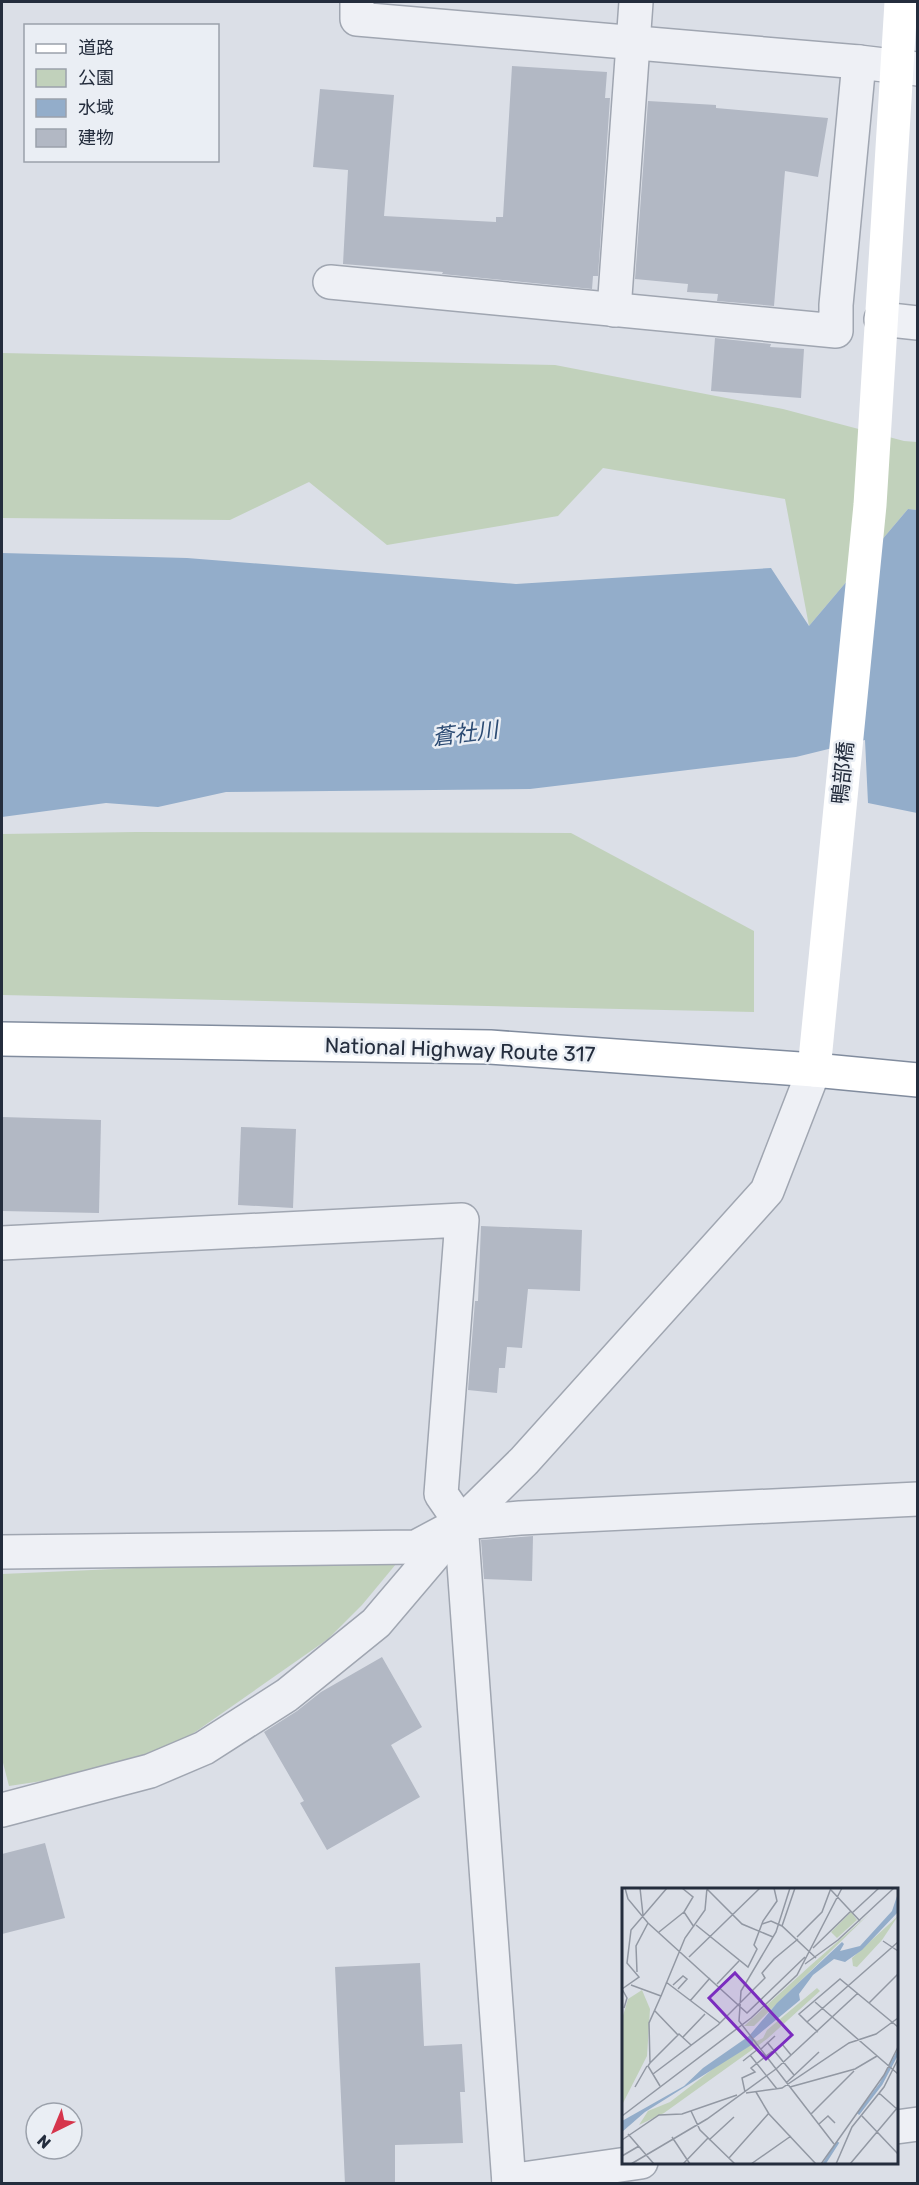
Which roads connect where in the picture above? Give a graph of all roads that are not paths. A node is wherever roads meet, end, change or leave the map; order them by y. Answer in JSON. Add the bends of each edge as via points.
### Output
{"nodes":[{"id":1,"x":357,"y":2,"type":"edge"},
{"id":2,"x":636,"y":2,"type":"edge"},
{"id":3,"x":901,"y":2,"type":"edge"},
{"id":4,"x":633,"y":44,"type":"junction"},
{"id":5,"x":859,"y":62,"type":"junction"},
{"id":6,"x":907,"y":69,"type":"edge"},
{"id":7,"x":330,"y":282,"type":"dead end"},
{"id":8,"x":614,"y":310,"type":"junction"},
{"id":9,"x":881,"y":319,"type":"junction"},
{"id":10,"x":918,"y":323,"type":"edge"},
{"id":11,"x":2,"y":1039,"type":"edge"},
{"id":12,"x":815,"y":1056,"type":"junction"},
{"id":13,"x":918,"y":1080,"type":"edge"},
{"id":14,"x":2,"y":1243,"type":"edge"},
{"id":15,"x":918,"y":1498,"type":"edge"},
{"id":16,"x":461,"y":1523,"type":"junction"},
{"id":17,"x":2,"y":1552,"type":"edge"},
{"id":18,"x":2,"y":1810,"type":"edge"},
{"id":19,"x":918,"y":2124,"type":"edge"},
{"id":20,"x":898,"y":2127,"type":"edge"},
{"id":21,"x":634,"y":2164,"type":"edge"},
{"id":22,"x":509,"y":2182,"type":"edge"}],
"edges":[{"from":1,"to":4,"type":"street","via":[[357,19]]},
{"from":2,"to":4,"type":"street"},
{"from":3,"to":6,"type":"main road","name":"鴨部橋"},
{"from":4,"to":5,"type":"street"},
{"from":4,"to":8,"type":"street"},
{"from":5,"to":6,"type":"street"},
{"from":5,"to":8,"type":"street","via":[[836,331]]},
{"from":6,"to":9,"type":"main road","name":"鴨部橋"},
{"from":7,"to":8,"type":"street"},
{"from":9,"to":10,"type":"street"},
{"from":9,"to":12,"type":"main road","name":"鴨部橋","via":[[870,505]]},
{"from":11,"to":12,"type":"main road","name":"National Highway Route 317"},
{"from":12,"to":13,"type":"main road","name":"National Highway Route 317"},
{"from":12,"to":16,"type":"street","via":[[768,1191],[524,1461]]},
{"from":14,"to":16,"type":"street","via":[[462,1220],[441,1494]]},
{"from":15,"to":16,"type":"street"},
{"from":16,"to":17,"type":"street","via":[[416,1547]]},
{"from":16,"to":18,"type":"street","via":[[376,1623],[287,1695],[204,1748],[150,1772]]},
{"from":16,"to":22,"type":"street"},
{"from":19,"to":20,"type":"street"},
{"from":21,"to":22,"type":"street"}]}
